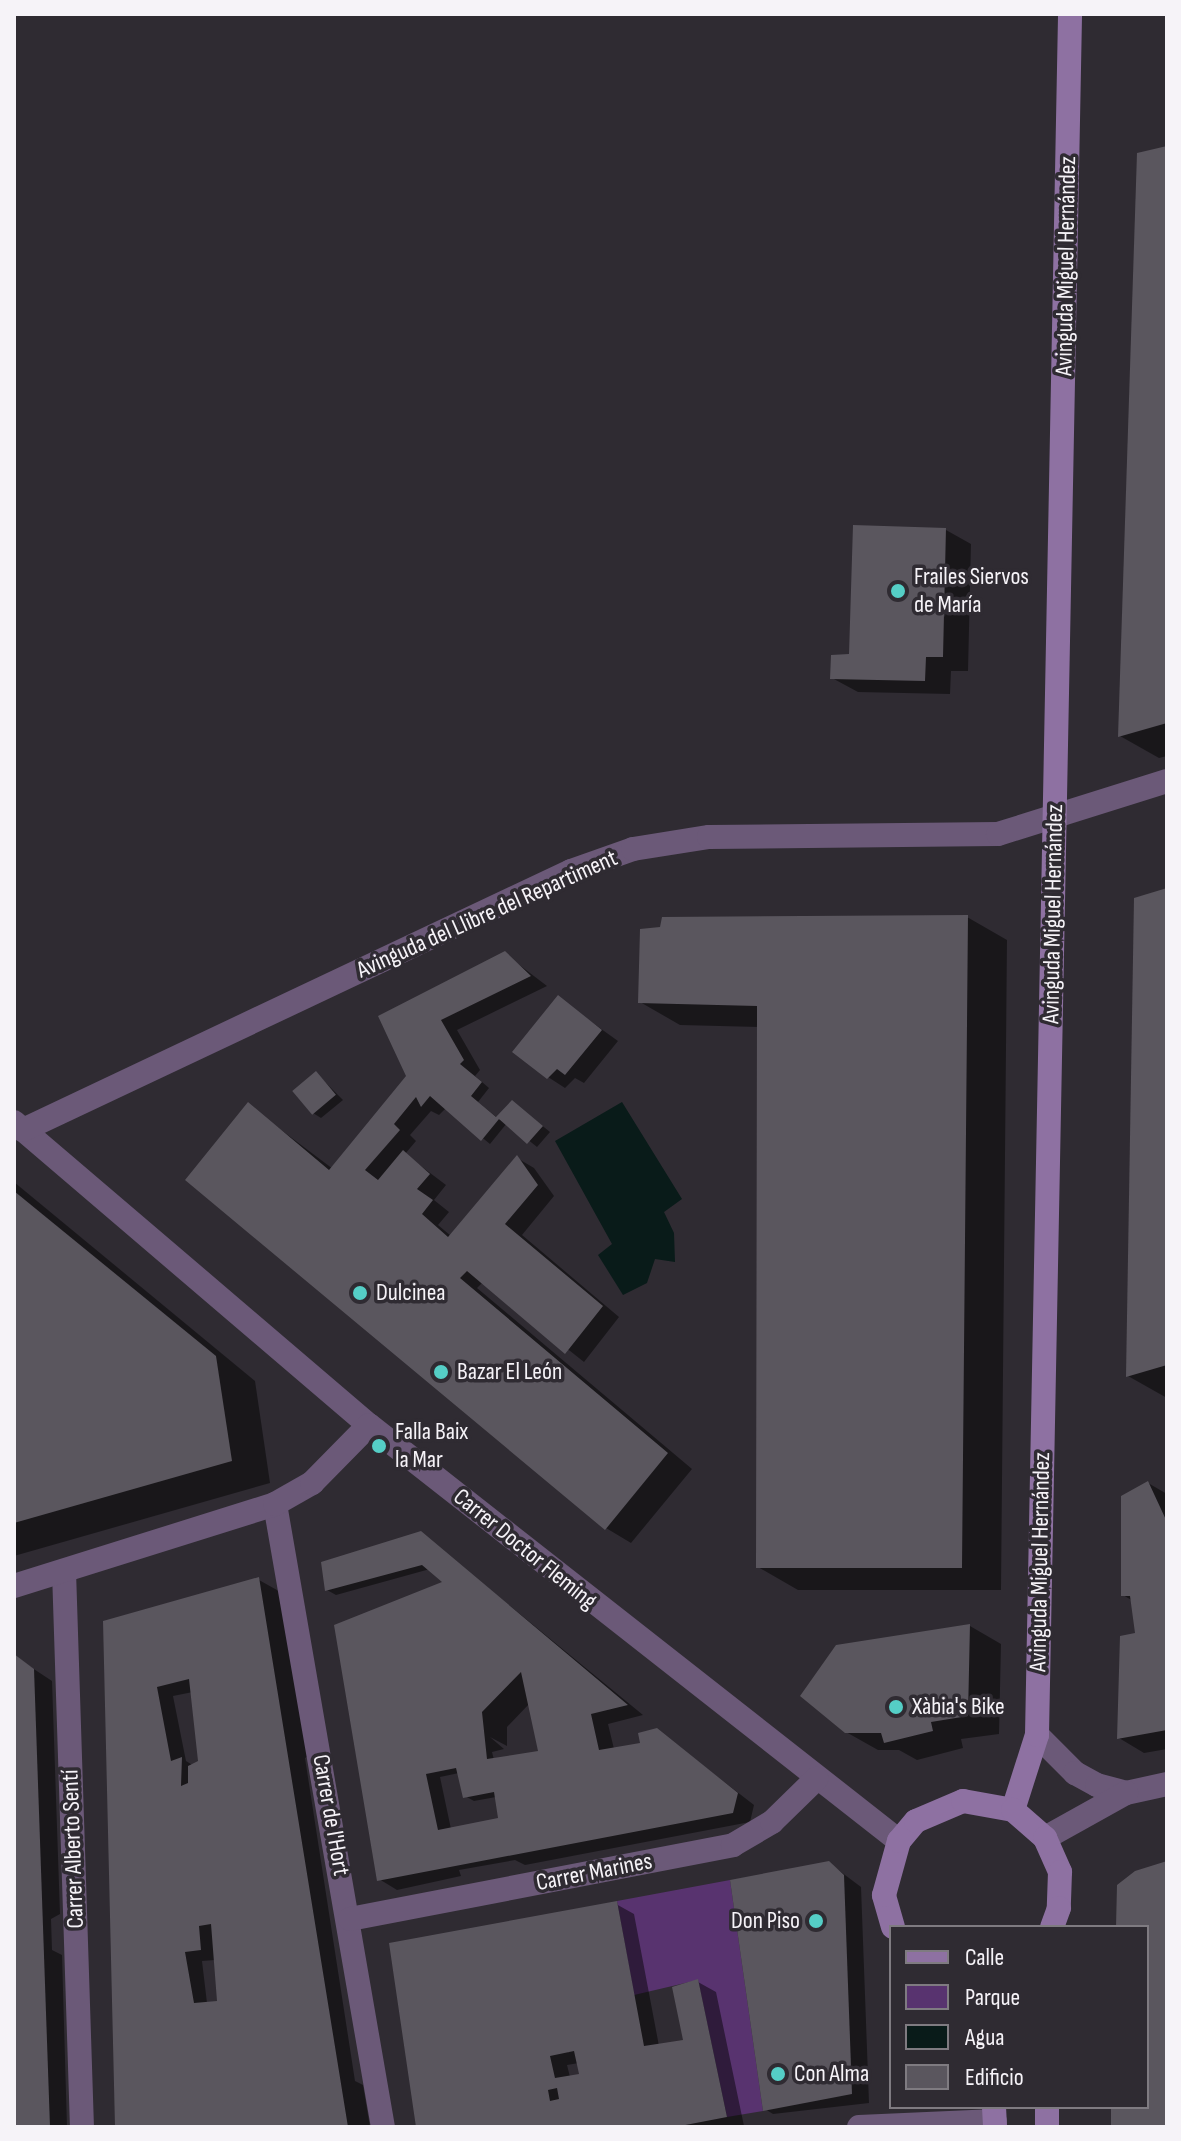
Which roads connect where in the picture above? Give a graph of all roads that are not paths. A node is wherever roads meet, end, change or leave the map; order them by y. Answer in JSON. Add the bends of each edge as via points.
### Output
{"nodes":[{"id":1,"x":1070,"y":14,"type":"edge"},
{"id":2,"x":1167,"y":781,"type":"edge"},
{"id":3,"x":1054,"y":819,"type":"junction"},
{"id":4,"x":18,"y":1126,"type":"edge"},
{"id":5,"x":369,"y":1425,"type":"junction"},
{"id":6,"x":275,"y":1504,"type":"junction"},
{"id":7,"x":64,"y":1571,"type":"junction"},
{"id":8,"x":14,"y":1586,"type":"edge"},
{"id":9,"x":1037,"y":1735,"type":"junction"},
{"id":10,"x":816,"y":1779,"type":"junction"},
{"id":11,"x":1167,"y":1784,"type":"edge"},
{"id":12,"x":1126,"y":1793,"type":"junction"},
{"id":13,"x":1013,"y":1810,"type":"junction"},
{"id":14,"x":1045,"y":1838,"type":"junction"},
{"id":15,"x":899,"y":1841,"type":"junction"},
{"id":16,"x":350,"y":1919,"type":"junction"},
{"id":17,"x":892,"y":1925,"type":"edge"},
{"id":18,"x":1053,"y":1925,"type":"edge"},
{"id":19,"x":994,"y":2118,"type":"edge"},
{"id":20,"x":82,"y":2127,"type":"edge"},
{"id":21,"x":383,"y":2127,"type":"edge"},
{"id":22,"x":859,"y":2127,"type":"edge"}],
"edges":[{"from":1,"to":3,"type":"main road","name":"Avinguda Miguel Hernández"},
{"from":2,"to":3,"type":"street","name":"Avinguda del Llibre del Repartiment"},
{"from":3,"to":4,"type":"street","name":"Avinguda del Llibre del Repartiment","via":[[998,834],[709,837],[633,849],[571,871]]},
{"from":3,"to":9,"type":"main road","name":"Avinguda Miguel Hernández"},
{"from":4,"to":5,"type":"street","name":"Carrer Doctor Fleming"},
{"from":5,"to":6,"type":"street","via":[[312,1483]]},
{"from":5,"to":10,"type":"street","name":"Carrer Doctor Fleming"},
{"from":6,"to":7,"type":"street"},
{"from":6,"to":16,"type":"street","name":"Carrer de l'Hort"},
{"from":7,"to":8,"type":"street"},
{"from":7,"to":20,"type":"street","name":"Carrer Alberto Sentí"},
{"from":9,"to":12,"type":"street","via":[[1075,1773]]},
{"from":9,"to":13,"type":"main road","name":"Avinguda Miguel Hernández"},
{"from":10,"to":15,"type":"street","name":"Carrer Doctor Fleming"},
{"from":10,"to":16,"type":"street","name":"Carrer Marines","via":[[772,1822],[733,1845]]},
{"from":11,"to":12,"type":"street"},
{"from":12,"to":14,"type":"street"},
{"from":13,"to":14,"type":"main road"},
{"from":13,"to":15,"type":"main road","via":[[988,1802],[938,1808]]},
{"from":14,"to":18,"type":"main road","via":[[1060,1872]]},
{"from":15,"to":17,"type":"main road","via":[[884,1895]]},
{"from":16,"to":21,"type":"street","name":"Carrer de l'Hort"},
{"from":19,"to":22,"type":"street"}]}
